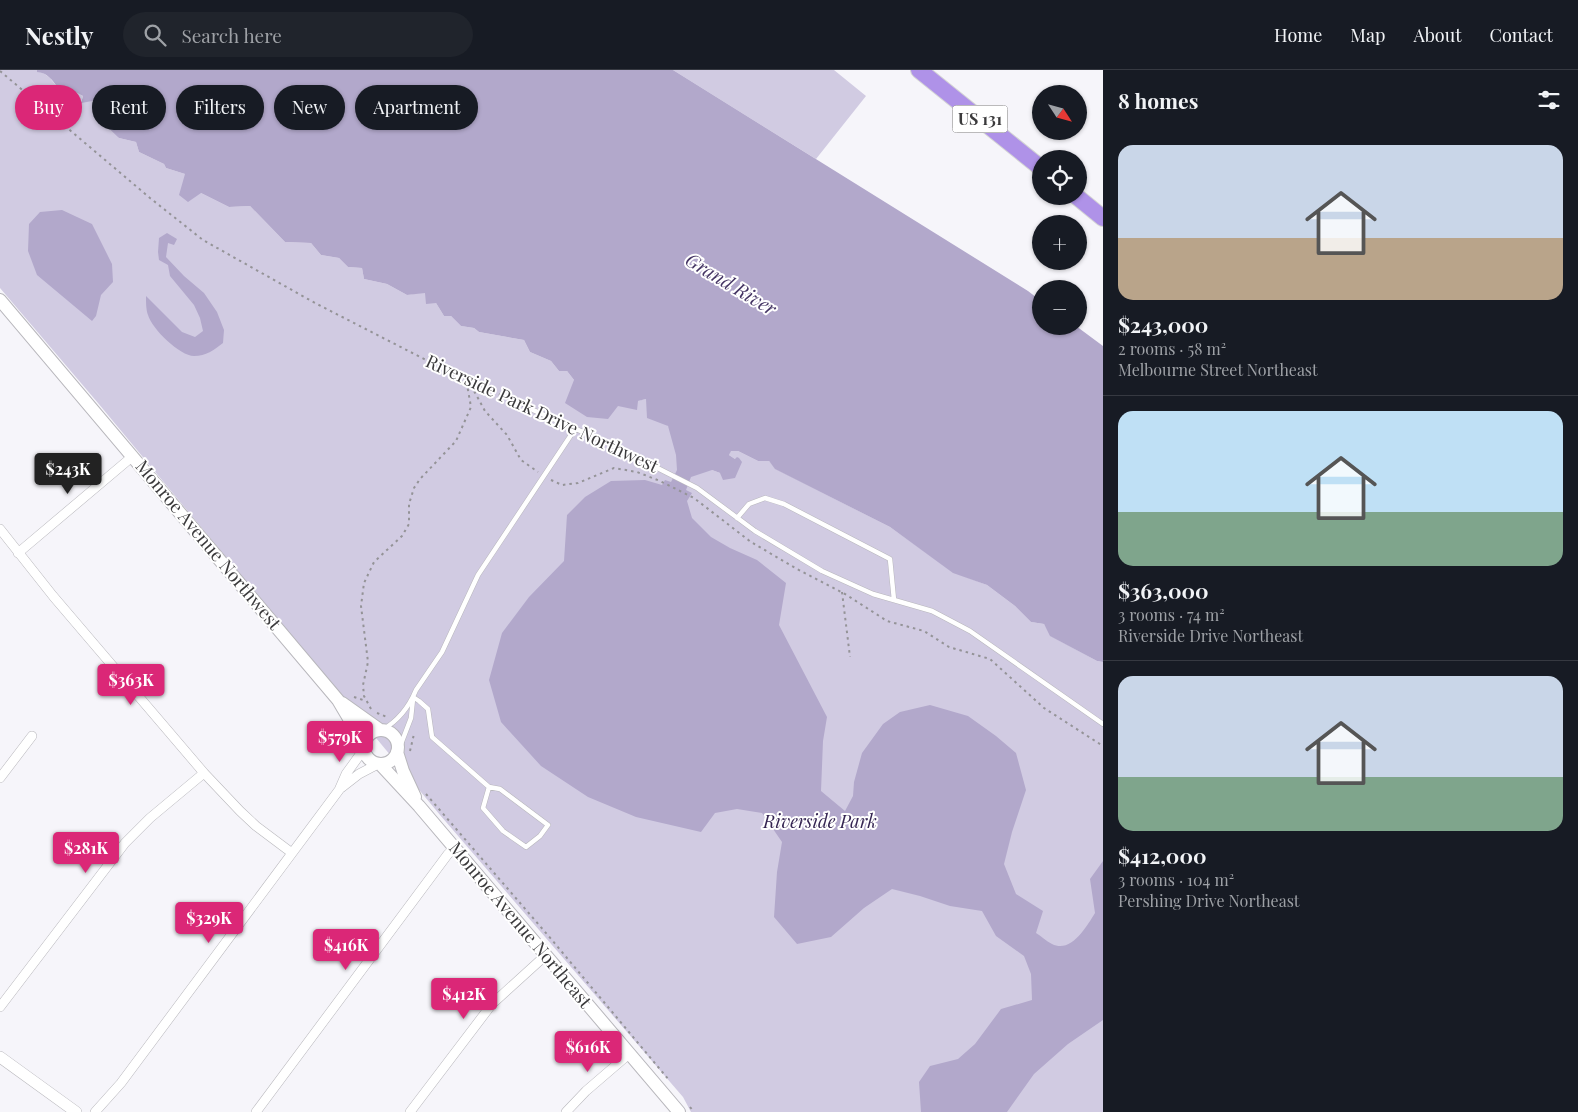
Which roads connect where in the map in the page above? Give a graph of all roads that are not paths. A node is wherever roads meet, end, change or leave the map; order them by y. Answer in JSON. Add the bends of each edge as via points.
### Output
{"nodes":[{"id":1,"x":919,"y":70,"type":"edge"},
{"id":2,"x":1032,"y":161,"type":"edge"},
{"id":3,"x":1087,"y":205,"type":"edge"},
{"id":4,"x":1103,"y":218,"type":"edge"},
{"id":5,"x":0,"y":300,"type":"edge"},
{"id":6,"x":533,"y":410,"type":"road end"},
{"id":7,"x":575,"y":429,"type":"junction"},
{"id":8,"x":133,"y":456,"type":"junction"},
{"id":9,"x":737,"y":518,"type":"junction"},
{"id":10,"x":0,"y":529,"type":"edge"},
{"id":11,"x":18,"y":553,"type":"junction"},
{"id":12,"x":894,"y":600,"type":"junction"},
{"id":13,"x":413,"y":697,"type":"junction"},
{"id":14,"x":338,"y":700,"type":"junction"},
{"id":15,"x":1103,"y":724,"type":"edge"},
{"id":16,"x":381,"y":730,"type":"junction"},
{"id":17,"x":32,"y":736,"type":"dead end"},
{"id":18,"x":364,"y":747,"type":"junction"},
{"id":19,"x":402,"y":751,"type":"junction"},
{"id":20,"x":379,"y":764,"type":"junction"},
{"id":21,"x":204,"y":773,"type":"junction"},
{"id":22,"x":0,"y":778,"type":"edge"},
{"id":23,"x":489,"y":788,"type":"junction"},
{"id":24,"x":339,"y":790,"type":"junction"},
{"id":25,"x":419,"y":806,"type":"junction"},
{"id":26,"x":455,"y":848,"type":"junction"},
{"id":27,"x":292,"y":853,"type":"junction"},
{"id":28,"x":546,"y":955,"type":"junction"},
{"id":29,"x":0,"y":1007,"type":"edge"},
{"id":30,"x":630,"y":1054,"type":"junction"},
{"id":31,"x":0,"y":1057,"type":"edge"},
{"id":32,"x":683,"y":1108,"type":"edge"},
{"id":33,"x":76,"y":1112,"type":"edge"},
{"id":34,"x":95,"y":1112,"type":"edge"},
{"id":35,"x":256,"y":1112,"type":"edge"},
{"id":36,"x":410,"y":1112,"type":"edge"},
{"id":37,"x":566,"y":1112,"type":"edge"}],
"edges":[{"from":1,"to":2,"type":"highway","number":"US 131"},
{"from":3,"to":4,"type":"highway"},
{"from":5,"to":8,"type":"main road","name":"Monroe Avenue Northwest"},
{"from":6,"to":7,"type":"lane","name":"Riverside Park Drive Northwest"},
{"from":7,"to":9,"type":"lane","name":"Riverside Park Drive Northwest","via":[[697,488]]},
{"from":7,"to":13,"type":"lane","via":[[478,575],[442,652]]},
{"from":8,"to":11,"type":"street"},
{"from":8,"to":14,"type":"main road","name":"Monroe Avenue Northwest"},
{"from":9,"to":12,"type":"lane","name":"Riverside Park Drive Northwest","via":[[822,571]]},
{"from":9,"to":12,"type":"lane","via":[[749,504],[765,498],[784,504],[890,559]]},
{"from":10,"to":11,"type":"street"},
{"from":11,"to":21,"type":"street"},
{"from":12,"to":15,"type":"lane","name":"Riverside Park Drive Northwest","via":[[932,611],[970,631]]},
{"from":13,"to":16,"type":"lane","via":[[396,722]]},
{"from":13,"to":19,"type":"lane"},
{"from":13,"to":23,"type":"lane","via":[[428,709],[432,737]]},
{"from":14,"to":16,"type":"main road","name":"Monroe Avenue Northwest"},
{"from":14,"to":18,"type":"main road","name":"Monroe Avenue Northwest"},
{"from":16,"to":18,"type":"main road","via":[[370,735]]},
{"from":16,"to":19,"type":"main road","via":[[392,734]]},
{"from":17,"to":22,"type":"street"},
{"from":18,"to":20,"type":"main road","via":[[368,759]]},
{"from":18,"to":24,"type":"street"},
{"from":19,"to":20,"type":"main road","via":[[388,763]]},
{"from":19,"to":25,"type":"main road","name":"Monroe Avenue Northeast","via":[[403,771]]},
{"from":20,"to":24,"type":"street","via":[[359,774]]},
{"from":20,"to":25,"type":"main road","name":"Monroe Avenue Northeast"},
{"from":21,"to":27,"type":"street","via":[[240,812]]},
{"from":21,"to":29,"type":"street","via":[[125,843]]},
{"from":23,"to":23,"type":"lane","via":[[483,808],[503,831],[526,847],[540,836],[548,825],[500,789]]},
{"from":24,"to":27,"type":"street"},
{"from":25,"to":26,"type":"main road","name":"Monroe Avenue Northeast"},
{"from":26,"to":28,"type":"main road","name":"Monroe Avenue Northeast"},
{"from":26,"to":35,"type":"street"},
{"from":27,"to":34,"type":"street","via":[[121,1082]]},
{"from":28,"to":30,"type":"main road","name":"Monroe Avenue Northeast"},
{"from":28,"to":36,"type":"street","via":[[492,1004]]},
{"from":30,"to":32,"type":"main road","name":"Monroe Avenue Northeast"},
{"from":30,"to":37,"type":"street"},
{"from":31,"to":33,"type":"street"}]}
